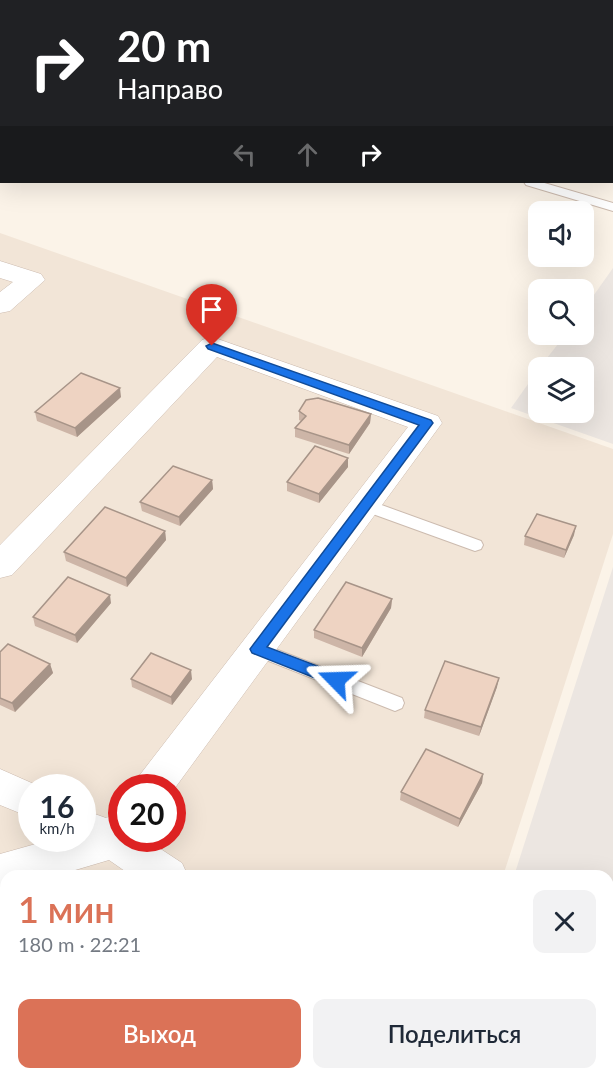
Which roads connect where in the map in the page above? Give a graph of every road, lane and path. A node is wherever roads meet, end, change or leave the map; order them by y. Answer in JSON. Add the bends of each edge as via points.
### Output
{"nodes":[{"id":1,"x":533,"y":183,"type":"edge"},
{"id":2,"x":613,"y":207,"type":"edge"},
{"id":3,"x":0,"y":269,"type":"edge"},
{"id":4,"x":0,"y":305,"type":"edge"},
{"id":5,"x":365,"y":505,"type":"junction"},
{"id":6,"x":475,"y":545,"type":"dead end"},
{"id":7,"x":0,"y":566,"type":"edge"},
{"id":8,"x":257,"y":649,"type":"junction"},
{"id":9,"x":395,"y":703,"type":"dead end"},
{"id":10,"x":163,"y":774,"type":"edge"},
{"id":11,"x":0,"y":786,"type":"edge"},
{"id":12,"x":18,"y":794,"type":"edge"},
{"id":13,"x":106,"y":832,"type":"edge"},
{"id":14,"x":8,"y":870,"type":"edge"},
{"id":15,"x":158,"y":870,"type":"edge"}],
"edges":[{"from":1,"to":2,"type":"lane"},
{"from":3,"to":4,"type":"street","via":[[32,280]]},
{"from":5,"to":6,"type":"lane"},
{"from":5,"to":7,"type":"street","via":[[427,423],[212,346]]},
{"from":5,"to":8,"type":"street"},
{"from":8,"to":9,"type":"lane"},
{"from":8,"to":10,"type":"street"},
{"from":11,"to":12,"type":"street"},
{"from":13,"to":14,"type":"street"},
{"from":13,"to":15,"type":"street"}]}
